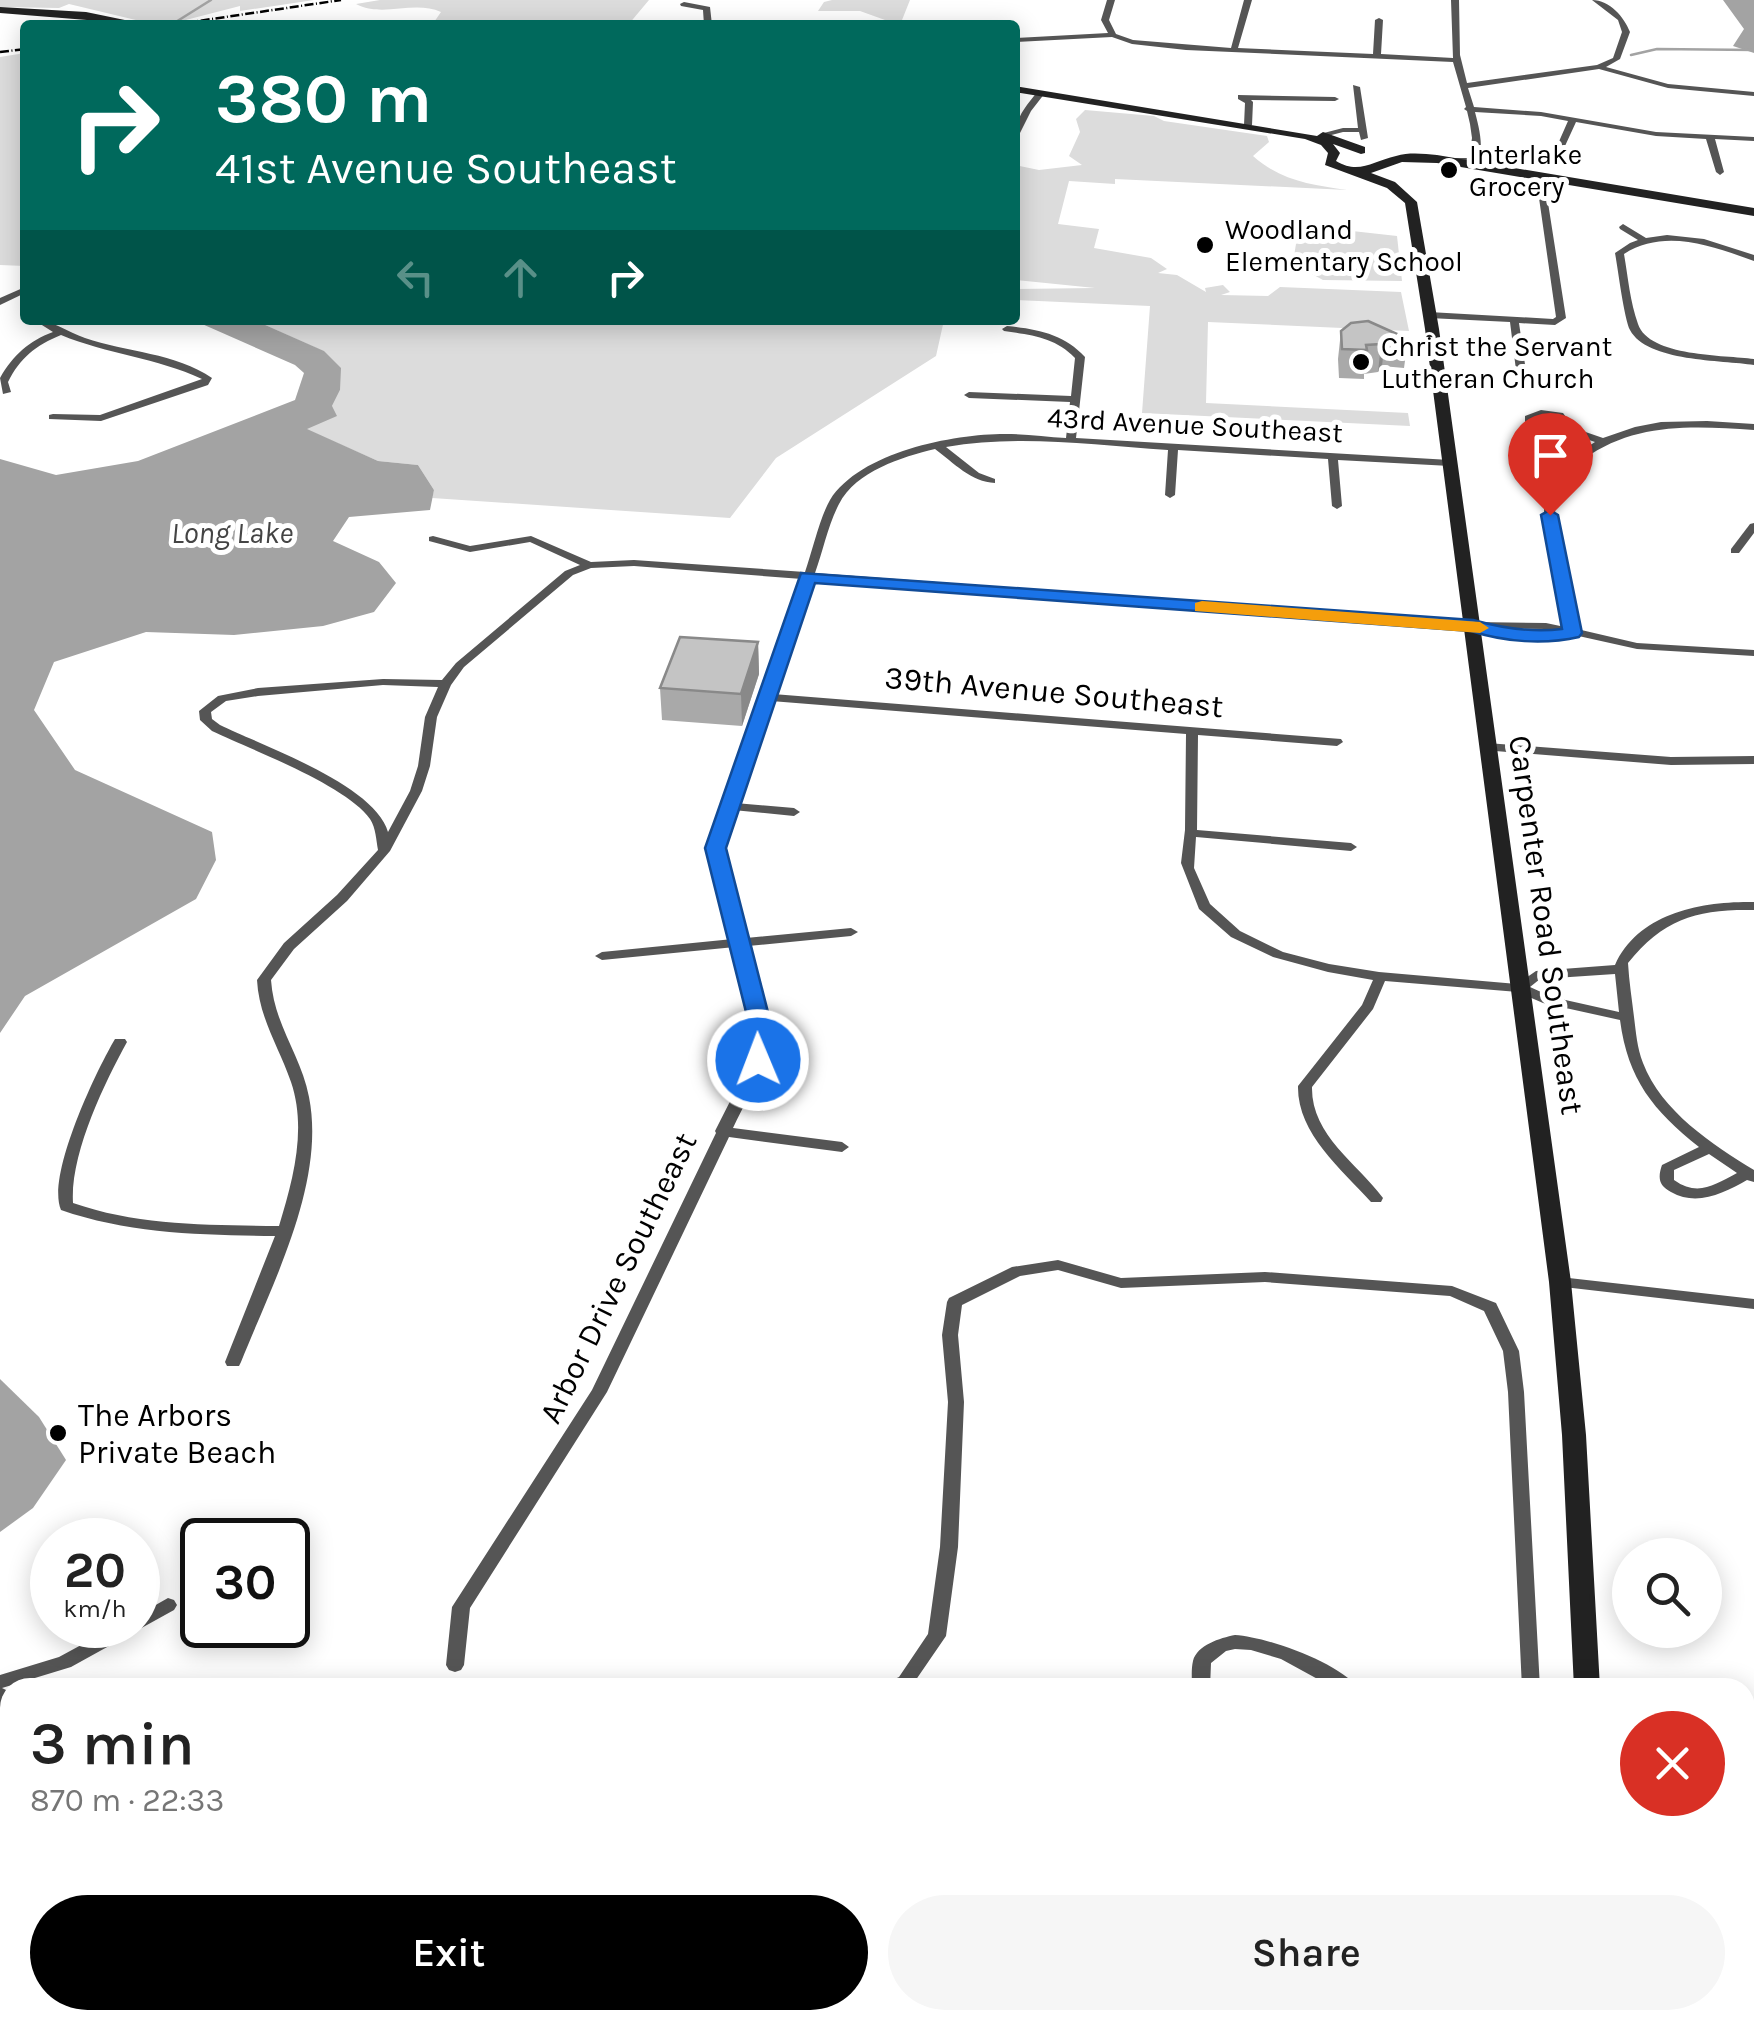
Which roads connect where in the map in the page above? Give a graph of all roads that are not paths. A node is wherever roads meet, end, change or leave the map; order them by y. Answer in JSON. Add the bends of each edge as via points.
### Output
{"nodes":[{"id":1,"x":1111,"y":0,"type":"edge"},
{"id":2,"x":1248,"y":0,"type":"edge"},
{"id":3,"x":1456,"y":0,"type":"edge"},
{"id":4,"x":1596,"y":0,"type":"edge"},
{"id":5,"x":684,"y":4,"type":"dead end"},
{"id":6,"x":0,"y":10,"type":"edge"},
{"id":7,"x":115,"y":20,"type":"edge"},
{"id":8,"x":708,"y":20,"type":"edge"},
{"id":9,"x":1379,"y":20,"type":"dead end"},
{"id":10,"x":1112,"y":35,"type":"junction"},
{"id":11,"x":1020,"y":40,"type":"edge"},
{"id":12,"x":1234,"y":50,"type":"junction"},
{"id":13,"x":1377,"y":56,"type":"junction"},
{"id":14,"x":1456,"y":60,"type":"junction"},
{"id":15,"x":1599,"y":68,"type":"junction"},
{"id":16,"x":1466,"y":86,"type":"junction"},
{"id":17,"x":1356,"y":87,"type":"dead end"},
{"id":18,"x":1020,"y":90,"type":"edge"},
{"id":19,"x":1042,"y":93,"type":"junction"},
{"id":20,"x":1754,"y":94,"type":"edge"},
{"id":21,"x":1334,"y":99,"type":"dead end"},
{"id":22,"x":1468,"y":108,"type":"junction"},
{"id":23,"x":1573,"y":119,"type":"junction"},
{"id":24,"x":1020,"y":121,"type":"edge"},
{"id":25,"x":1250,"y":125,"type":"junction"},
{"id":26,"x":1322,"y":136,"type":"junction"},
{"id":27,"x":1710,"y":137,"type":"junction"},
{"id":28,"x":1754,"y":139,"type":"edge"},
{"id":29,"x":1365,"y":143,"type":"junction"},
{"id":30,"x":1561,"y":146,"type":"dead end"},
{"id":31,"x":1334,"y":153,"type":"junction"},
{"id":32,"x":1475,"y":155,"type":"junction"},
{"id":33,"x":1444,"y":158,"type":"junction"},
{"id":34,"x":1383,"y":167,"type":"junction"},
{"id":35,"x":1355,"y":171,"type":"junction"},
{"id":36,"x":1720,"y":172,"type":"dead end"},
{"id":37,"x":1540,"y":177,"type":"junction"},
{"id":38,"x":1579,"y":182,"type":"junction"},
{"id":39,"x":1392,"y":185,"type":"junction"},
{"id":40,"x":1754,"y":212,"type":"edge"},
{"id":41,"x":1623,"y":227,"type":"dead end"},
{"id":42,"x":1644,"y":240,"type":"junction"},
{"id":43,"x":1753,"y":256,"type":"edge"},
{"id":44,"x":1429,"y":316,"type":"junction"},
{"id":45,"x":1514,"y":320,"type":"junction"},
{"id":46,"x":47,"y":325,"type":"edge"},
{"id":47,"x":1007,"y":329,"type":"dead end"},
{"id":48,"x":59,"y":333,"type":"junction"},
{"id":49,"x":1754,"y":363,"type":"edge"},
{"id":50,"x":1522,"y":378,"type":"dead end"},
{"id":51,"x":6,"y":392,"type":"dead end"},
{"id":52,"x":969,"y":394,"type":"dead end"},
{"id":53,"x":1075,"y":399,"type":"junction"},
{"id":54,"x":54,"y":417,"type":"dead end"},
{"id":55,"x":1754,"y":427,"type":"edge"},
{"id":56,"x":1564,"y":428,"type":"dead end"},
{"id":57,"x":1071,"y":440,"type":"junction"},
{"id":58,"x":1601,"y":441,"type":"junction"},
{"id":59,"x":938,"y":446,"type":"junction"},
{"id":60,"x":1173,"y":446,"type":"junction"},
{"id":61,"x":1333,"y":456,"type":"junction"},
{"id":62,"x":1450,"y":463,"type":"junction"},
{"id":63,"x":991,"y":482,"type":"dead end"},
{"id":64,"x":1170,"y":495,"type":"dead end"},
{"id":65,"x":1337,"y":506,"type":"dead end"},
{"id":66,"x":1754,"y":526,"type":"edge"},
{"id":67,"x":433,"y":540,"type":"dead end"},
{"id":68,"x":1735,"y":551,"type":"dead end"},
{"id":69,"x":589,"y":565,"type":"junction"},
{"id":70,"x":808,"y":577,"type":"junction"},
{"id":71,"x":1473,"y":626,"type":"junction"},
{"id":72,"x":1566,"y":632,"type":"junction"},
{"id":73,"x":1754,"y":653,"type":"edge"},
{"id":74,"x":445,"y":684,"type":"junction"},
{"id":75,"x":766,"y":696,"type":"junction"},
{"id":76,"x":1192,"y":730,"type":"junction"},
{"id":77,"x":1337,"y":742,"type":"dead end"},
{"id":78,"x":1487,"y":747,"type":"junction"},
{"id":79,"x":1754,"y":760,"type":"edge"},
{"id":80,"x":728,"y":806,"type":"junction"},
{"id":81,"x":794,"y":812,"type":"dead end"},
{"id":82,"x":1191,"y":834,"type":"junction"},
{"id":83,"x":383,"y":847,"type":"junction"},
{"id":84,"x":1351,"y":847,"type":"dead end"},
{"id":85,"x":1754,"y":906,"type":"edge"},
{"id":86,"x":852,"y":932,"type":"dead end"},
{"id":87,"x":743,"y":945,"type":"junction"},
{"id":88,"x":602,"y":956,"type":"dead end"},
{"id":89,"x":1622,"y":969,"type":"junction"},
{"id":90,"x":1380,"y":976,"type":"junction"},
{"id":91,"x":1520,"y":988,"type":"junction"},
{"id":92,"x":1628,"y":1018,"type":"junction"},
{"id":93,"x":120,"y":1042,"type":"dead end"},
{"id":94,"x":722,"y":1131,"type":"junction"},
{"id":95,"x":842,"y":1147,"type":"dead end"},
{"id":96,"x":1711,"y":1148,"type":"junction"},
{"id":97,"x":1751,"y":1175,"type":"edge"},
{"id":98,"x":1376,"y":1198,"type":"dead end"},
{"id":99,"x":282,"y":1230,"type":"junction"},
{"id":100,"x":1560,"y":1282,"type":"junction"},
{"id":101,"x":1754,"y":1304,"type":"edge"},
{"id":102,"x":233,"y":1362,"type":"dead end"},
{"id":103,"x":168,"y":1604,"type":"dead end"},
{"id":104,"x":160,"y":1609,"type":"edge"},
{"id":105,"x":91,"y":1648,"type":"edge"},
{"id":106,"x":454,"y":1665,"type":"dead end"},
{"id":107,"x":13,"y":1678,"type":"edge"},
{"id":108,"x":908,"y":1678,"type":"edge"},
{"id":109,"x":1201,"y":1678,"type":"edge"},
{"id":110,"x":1331,"y":1678,"type":"edge"},
{"id":111,"x":1530,"y":1678,"type":"edge"},
{"id":112,"x":1586,"y":1678,"type":"edge"}],
"edges":[{"from":1,"to":10,"type":"street","via":[[1105,20]]},
{"from":2,"to":12,"type":"street"},
{"from":3,"to":14,"type":"street"},
{"from":4,"to":15,"type":"street","via":[[1626,32],[1616,59]]},
{"from":5,"to":8,"type":"street","via":[[707,9]]},
{"from":6,"to":7,"type":"street"},
{"from":9,"to":13,"type":"street"},
{"from":10,"to":11,"type":"street"},
{"from":10,"to":12,"type":"street","via":[[1142,44]]},
{"from":12,"to":13,"type":"street"},
{"from":13,"to":14,"type":"street"},
{"from":14,"to":16,"type":"street"},
{"from":15,"to":16,"type":"street"},
{"from":15,"to":20,"type":"street","via":[[1668,86]]},
{"from":16,"to":22,"type":"street"},
{"from":17,"to":29,"type":"street"},
{"from":18,"to":19,"type":"street"},
{"from":19,"to":24,"type":"street"},
{"from":19,"to":25,"type":"street"},
{"from":21,"to":25,"type":"street","via":[[1240,97],[1249,102]]},
{"from":22,"to":23,"type":"street"},
{"from":22,"to":32,"type":"street"},
{"from":23,"to":27,"type":"street"},
{"from":23,"to":30,"type":"street"},
{"from":25,"to":26,"type":"street"},
{"from":25,"to":31,"type":"street","via":[[1319,139]]},
{"from":26,"to":29,"type":"street"},
{"from":26,"to":29,"type":"street","via":[[1342,130]]},
{"from":27,"to":28,"type":"street"},
{"from":27,"to":36,"type":"street"},
{"from":29,"to":31,"type":"street"},
{"from":29,"to":33,"type":"street"},
{"from":29,"to":34,"type":"street","name":"Carpenter Road Southeast","via":[[1384,157]]},
{"from":31,"to":35,"type":"street","via":[[1328,160],[1333,165]]},
{"from":32,"to":33,"type":"street"},
{"from":32,"to":38,"type":"street"},
{"from":33,"to":34,"type":"street","via":[[1400,158]]},
{"from":33,"to":37,"type":"street"},
{"from":34,"to":35,"type":"street"},
{"from":34,"to":39,"type":"street","name":"Carpenter Road Southeast"},
{"from":35,"to":39,"type":"street"},
{"from":37,"to":38,"type":"street"},
{"from":37,"to":45,"type":"street","via":[[1560,318]]},
{"from":38,"to":40,"type":"street"},
{"from":39,"to":44,"type":"street","name":"Carpenter Road Southeast","via":[[1411,202]]},
{"from":41,"to":42,"type":"street"},
{"from":42,"to":43,"type":"street","via":[[1700,243]]},
{"from":42,"to":49,"type":"street","via":[[1620,254],[1634,330],[1642,339],[1676,352]]},
{"from":44,"to":45,"type":"street"},
{"from":44,"to":62,"type":"street","name":"Carpenter Road Southeast"},
{"from":45,"to":50,"type":"street"},
{"from":46,"to":48,"type":"street"},
{"from":47,"to":53,"type":"street","via":[[1069,344],[1080,357]]},
{"from":48,"to":51,"type":"street","via":[[14,360],[3,382]]},
{"from":48,"to":54,"type":"street","via":[[86,345],[162,359],[207,378],[102,418]]},
{"from":52,"to":53,"type":"street"},
{"from":53,"to":57,"type":"street"},
{"from":55,"to":58,"type":"street","via":[[1653,425]]},
{"from":56,"to":58,"type":"street"},
{"from":57,"to":59,"type":"street","name":"43rd Avenue Southeast","via":[[1002,437]]},
{"from":57,"to":60,"type":"street","name":"43rd Avenue Southeast"},
{"from":58,"to":72,"type":"street","via":[[1558,474],[1551,491]]},
{"from":59,"to":63,"type":"street"},
{"from":59,"to":70,"type":"street","name":"Arbor Drive Southeast","via":[[892,460],[847,485]]},
{"from":60,"to":61,"type":"street","name":"43rd Avenue Southeast"},
{"from":60,"to":64,"type":"street"},
{"from":61,"to":62,"type":"street","name":"43rd Avenue Southeast"},
{"from":61,"to":65,"type":"street"},
{"from":62,"to":71,"type":"street","name":"Carpenter Road Southeast"},
{"from":66,"to":68,"type":"street"},
{"from":67,"to":69,"type":"street","via":[[470,549],[531,540]]},
{"from":69,"to":70,"type":"street"},
{"from":69,"to":74,"type":"street","via":[[538,597]]},
{"from":70,"to":71,"type":"street"},
{"from":70,"to":75,"type":"street","name":"Arbor Drive Southeast"},
{"from":71,"to":72,"type":"street","via":[[1548,636]]},
{"from":71,"to":78,"type":"street","name":"Carpenter Road Southeast"},
{"from":72,"to":73,"type":"street","via":[[1637,646]]},
{"from":74,"to":83,"type":"street","via":[[416,791]]},
{"from":74,"to":83,"type":"street","via":[[258,692],[222,698],[206,711],[216,728],[364,808],[382,829]]},
{"from":75,"to":76,"type":"street","name":"39th Avenue Southeast"},
{"from":75,"to":80,"type":"street","name":"Arbor Drive Southeast"},
{"from":76,"to":77,"type":"street","name":"39th Avenue Southeast"},
{"from":76,"to":82,"type":"street"},
{"from":78,"to":79,"type":"street"},
{"from":78,"to":91,"type":"street","name":"Carpenter Road Southeast"},
{"from":80,"to":81,"type":"street"},
{"from":80,"to":87,"type":"street","name":"Arbor Drive Southeast","via":[[716,848]]},
{"from":82,"to":84,"type":"street"},
{"from":82,"to":90,"type":"street","via":[[1188,867],[1200,900],[1232,933],[1281,957]]},
{"from":83,"to":99,"type":"street","via":[[374,867],[289,946],[264,980],[306,1126],[300,1184]]},
{"from":85,"to":89,"type":"street","via":[[1662,920],[1638,940]]},
{"from":86,"to":87,"type":"street"},
{"from":87,"to":88,"type":"street"},
{"from":87,"to":94,"type":"street","name":"Arbor Drive Southeast","via":[[762,1046]]},
{"from":89,"to":91,"type":"street","via":[[1536,975]]},
{"from":89,"to":92,"type":"street"},
{"from":90,"to":91,"type":"street"},
{"from":90,"to":98,"type":"street","via":[[1368,1006],[1302,1098],[1311,1122]]},
{"from":91,"to":92,"type":"street"},
{"from":91,"to":100,"type":"street","name":"Carpenter Road Southeast"},
{"from":92,"to":96,"type":"street","via":[[1637,1068],[1658,1100]]},
{"from":93,"to":99,"type":"street","via":[[72,1149],[66,1206],[117,1220]]},
{"from":94,"to":95,"type":"street"},
{"from":94,"to":106,"type":"street","name":"Arbor Drive Southeast","via":[[599,1392],[461,1607]]},
{"from":96,"to":97,"type":"street"},
{"from":96,"to":97,"type":"street","via":[[1667,1168],[1668,1182],[1684,1193],[1707,1194]]},
{"from":99,"to":102,"type":"street"},
{"from":100,"to":101,"type":"street"},
{"from":100,"to":112,"type":"street","name":"Carpenter Road Southeast"},
{"from":103,"to":104,"type":"street"},
{"from":105,"to":107,"type":"street"},
{"from":108,"to":111,"type":"street","via":[[937,1636],[949,1547],[955,1302],[1017,1272],[1058,1265],[1122,1282],[1265,1277],[1452,1290],[1490,1307],[1511,1351]]},
{"from":109,"to":110,"type":"street","via":[[1202,1660],[1223,1643],[1250,1643]]}]}
